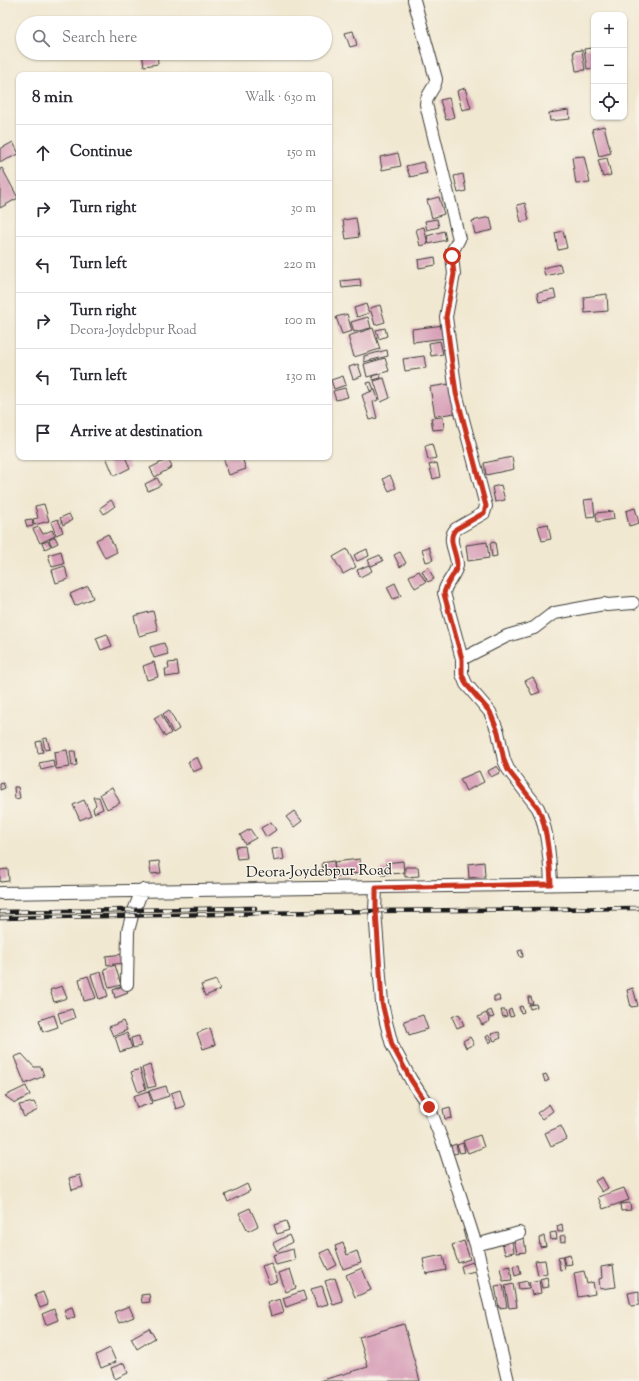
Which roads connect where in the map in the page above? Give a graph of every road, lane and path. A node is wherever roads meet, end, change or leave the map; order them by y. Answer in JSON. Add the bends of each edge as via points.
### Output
{"nodes":[{"id":1,"x":414,"y":0,"type":"edge"},
{"id":2,"x":632,"y":603,"type":"dead end"},
{"id":3,"x":462,"y":659,"type":"junction"},
{"id":4,"x":639,"y":883,"type":"edge"},
{"id":5,"x":551,"y":884,"type":"junction"},
{"id":6,"x":376,"y":888,"type":"junction"},
{"id":7,"x":142,"y":890,"type":"junction"},
{"id":8,"x":0,"y":893,"type":"edge"},
{"id":9,"x":126,"y":984,"type":"dead end"},
{"id":10,"x":519,"y":1233,"type":"dead end"},
{"id":11,"x":476,"y":1245,"type":"junction"},
{"id":12,"x":508,"y":1381,"type":"edge"}],
"edges":[{"from":1,"to":3,"type":"street","via":[[436,79],[436,84],[426,98],[426,104],[459,239],[452,252],[454,274],[446,317],[456,393],[486,506],[484,513],[456,529],[451,537],[457,563],[444,594]]},
{"from":2,"to":3,"type":"street","via":[[604,604],[555,613],[534,628],[507,636]]},
{"from":3,"to":5,"type":"street","via":[[462,674],[466,684],[490,712],[495,722],[505,765],[541,814],[549,853]]},
{"from":4,"to":5,"type":"street","name":"Deora-Joydebpur Road"},
{"from":5,"to":6,"type":"street","name":"Deora-Joydebpur Road"},
{"from":6,"to":7,"type":"street","name":"Deora-Joydebpur Road"},
{"from":6,"to":11,"type":"street","via":[[382,1003],[392,1045],[429,1107]]},
{"from":7,"to":8,"type":"street","name":"Deora-Joydebpur Road"},
{"from":7,"to":9,"type":"street","via":[[128,931]]},
{"from":10,"to":11,"type":"street"},
{"from":11,"to":12,"type":"street"}]}
